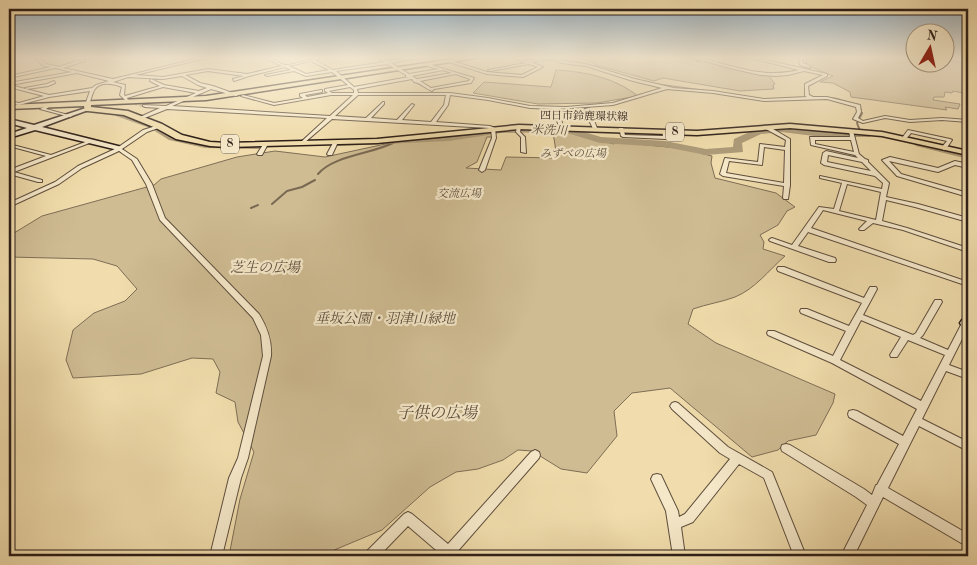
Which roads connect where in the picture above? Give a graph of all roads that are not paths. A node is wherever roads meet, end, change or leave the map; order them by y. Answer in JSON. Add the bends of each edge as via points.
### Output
{"nodes":[{"id":1,"x":11,"y":84,"type":"edge"},
{"id":2,"x":49,"y":84,"type":"edge"},
{"id":3,"x":103,"y":84,"type":"edge"},
{"id":4,"x":120,"y":84,"type":"edge"},
{"id":5,"x":160,"y":84,"type":"edge"},
{"id":6,"x":201,"y":84,"type":"edge"},
{"id":7,"x":308,"y":84,"type":"edge"},
{"id":8,"x":349,"y":84,"type":"edge"},
{"id":9,"x":369,"y":84,"type":"edge"},
{"id":10,"x":388,"y":84,"type":"edge"},
{"id":11,"x":421,"y":84,"type":"edge"},
{"id":12,"x":432,"y":84,"type":"edge"},
{"id":13,"x":456,"y":84,"type":"edge"},
{"id":14,"x":653,"y":84,"type":"edge"},
{"id":15,"x":809,"y":84,"type":"edge"},
{"id":16,"x":163,"y":86,"type":"junction"},
{"id":17,"x":424,"y":86,"type":"junction"},
{"id":18,"x":212,"y":87,"type":"junction"},
{"id":19,"x":352,"y":87,"type":"junction"},
{"id":20,"x":669,"y":88,"type":"junction"},
{"id":21,"x":25,"y":89,"type":"junction"},
{"id":22,"x":93,"y":89,"type":"junction"},
{"id":23,"x":429,"y":89,"type":"junction"},
{"id":24,"x":326,"y":90,"type":"junction"},
{"id":25,"x":198,"y":93,"type":"junction"},
{"id":26,"x":331,"y":94,"type":"junction"},
{"id":27,"x":356,"y":94,"type":"junction"},
{"id":28,"x":388,"y":94,"type":"junction"},
{"id":29,"x":400,"y":94,"type":"junction"},
{"id":30,"x":434,"y":94,"type":"junction"},
{"id":31,"x":448,"y":94,"type":"junction"},
{"id":32,"x":239,"y":95,"type":"junction"},
{"id":33,"x":48,"y":96,"type":"junction"},
{"id":34,"x":810,"y":98,"type":"junction"},
{"id":35,"x":309,"y":99,"type":"junction"},
{"id":36,"x":181,"y":100,"type":"junction"},
{"id":37,"x":286,"y":101,"type":"junction"},
{"id":38,"x":9,"y":102,"type":"edge"},
{"id":39,"x":412,"y":105,"type":"dead end"},
{"id":40,"x":48,"y":106,"type":"junction"},
{"id":41,"x":145,"y":106,"type":"tunnel mouth"},
{"id":42,"x":9,"y":107,"type":"edge"},
{"id":43,"x":88,"y":107,"type":"junction"},
{"id":44,"x":168,"y":107,"type":"junction"},
{"id":45,"x":586,"y":109,"type":"dead end"},
{"id":46,"x":270,"y":113,"type":"junction"},
{"id":47,"x":589,"y":114,"type":"junction"},
{"id":48,"x":70,"y":116,"type":"junction"},
{"id":49,"x":332,"y":117,"type":"junction"},
{"id":50,"x":142,"y":118,"type":"junction"},
{"id":51,"x":368,"y":119,"type":"junction"},
{"id":52,"x":9,"y":121,"type":"edge"},
{"id":53,"x":399,"y":121,"type":"junction"},
{"id":54,"x":968,"y":121,"type":"edge"},
{"id":55,"x":862,"y":122,"type":"junction"},
{"id":56,"x":434,"y":123,"type":"junction"},
{"id":57,"x":156,"y":127,"type":"junction"},
{"id":58,"x":561,"y":127,"type":"junction"},
{"id":59,"x":34,"y":128,"type":"junction"},
{"id":60,"x":595,"y":128,"type":"junction"},
{"id":61,"x":519,"y":129,"type":"junction"},
{"id":62,"x":769,"y":129,"type":"junction"},
{"id":63,"x":494,"y":130,"type":"junction"},
{"id":64,"x":856,"y":133,"type":"junction"},
{"id":65,"x":9,"y":136,"type":"edge"},
{"id":66,"x":90,"y":142,"type":"junction"},
{"id":67,"x":304,"y":142,"type":"junction"},
{"id":68,"x":335,"y":143,"type":"junction"},
{"id":69,"x":9,"y":145,"type":"edge"},
{"id":70,"x":265,"y":146,"type":"junction"},
{"id":71,"x":119,"y":149,"type":"junction"},
{"id":72,"x":788,"y":149,"type":"junction"},
{"id":73,"x":524,"y":152,"type":"dead end"},
{"id":74,"x":968,"y":153,"type":"edge"},
{"id":75,"x":260,"y":154,"type":"dead end"},
{"id":76,"x":330,"y":154,"type":"dead end"},
{"id":77,"x":857,"y":154,"type":"junction"},
{"id":78,"x":51,"y":156,"type":"junction"},
{"id":79,"x":866,"y":161,"type":"junction"},
{"id":80,"x":968,"y":166,"type":"edge"},
{"id":81,"x":482,"y":170,"type":"dead end"},
{"id":82,"x":876,"y":174,"type":"junction"},
{"id":83,"x":822,"y":177,"type":"dead end"},
{"id":84,"x":40,"y":182,"type":"dead end"},
{"id":85,"x":845,"y":182,"type":"junction"},
{"id":86,"x":787,"y":185,"type":"junction"},
{"id":87,"x":884,"y":191,"type":"junction"},
{"id":88,"x":968,"y":195,"type":"edge"},
{"id":89,"x":786,"y":198,"type":"dead end"},
{"id":90,"x":884,"y":198,"type":"junction"},
{"id":91,"x":9,"y":205,"type":"edge"},
{"id":92,"x":836,"y":212,"type":"junction"},
{"id":93,"x":968,"y":220,"type":"edge"},
{"id":94,"x":875,"y":221,"type":"junction"},
{"id":95,"x":807,"y":229,"type":"junction"},
{"id":96,"x":862,"y":229,"type":"dead end"},
{"id":97,"x":772,"y":240,"type":"dead end"},
{"id":98,"x":794,"y":247,"type":"junction"},
{"id":99,"x":968,"y":250,"type":"edge"},
{"id":100,"x":832,"y":260,"type":"dead end"},
{"id":101,"x":781,"y":269,"type":"dead end"},
{"id":102,"x":968,"y":284,"type":"edge"},
{"id":103,"x":873,"y":289,"type":"dead end"},
{"id":104,"x":866,"y":302,"type":"junction"},
{"id":105,"x":938,"y":302,"type":"dead end"},
{"id":106,"x":804,"y":311,"type":"dead end"},
{"id":107,"x":859,"y":316,"type":"junction"},
{"id":108,"x":968,"y":320,"type":"edge"},
{"id":109,"x":851,"y":330,"type":"junction"},
{"id":110,"x":771,"y":333,"type":"dead end"},
{"id":111,"x":910,"y":337,"type":"junction"},
{"id":112,"x":950,"y":354,"type":"junction"},
{"id":113,"x":894,"y":355,"type":"dead end"},
{"id":114,"x":835,"y":361,"type":"junction"},
{"id":115,"x":944,"y":366,"type":"junction"},
{"id":116,"x":968,"y":376,"type":"edge"},
{"id":117,"x":675,"y":406,"type":"dead end"},
{"id":118,"x":923,"y":407,"type":"junction"},
{"id":119,"x":853,"y":414,"type":"dead end"},
{"id":120,"x":916,"y":420,"type":"junction"},
{"id":121,"x":905,"y":442,"type":"junction"},
{"id":122,"x":968,"y":447,"type":"edge"},
{"id":123,"x":786,"y":448,"type":"dead end"},
{"id":124,"x":535,"y":456,"type":"dead end"},
{"id":125,"x":736,"y":458,"type":"junction"},
{"id":126,"x":658,"y":479,"type":"dead end"},
{"id":127,"x":880,"y":489,"type":"junction"},
{"id":128,"x":874,"y":503,"type":"junction"},
{"id":129,"x":675,"y":524,"type":"junction"},
{"id":130,"x":968,"y":541,"type":"edge"},
{"id":131,"x":450,"y":554,"type":"edge"},
{"id":132,"x":216,"y":556,"type":"edge"},
{"id":133,"x":370,"y":556,"type":"edge"},
{"id":134,"x":679,"y":556,"type":"edge"},
{"id":135,"x":800,"y":556,"type":"edge"},
{"id":136,"x":847,"y":556,"type":"edge"}],
"edges":[{"from":1,"to":21,"type":"street"},
{"from":2,"to":21,"type":"street"},
{"from":3,"to":22,"type":"street"},
{"from":4,"to":16,"type":"street","via":[[124,86],[126,99]]},
{"from":5,"to":16,"type":"street"},
{"from":6,"to":18,"type":"street"},
{"from":7,"to":32,"type":"main road","name":"四日市鈴鹿環状線","number":"8"},
{"from":8,"to":19,"type":"street"},
{"from":9,"to":19,"type":"street"},
{"from":10,"to":29,"type":"street"},
{"from":11,"to":17,"type":"street"},
{"from":12,"to":17,"type":"street"},
{"from":13,"to":23,"type":"street"},
{"from":14,"to":20,"type":"street"},
{"from":15,"to":34,"type":"street","via":[[806,86]]},
{"from":16,"to":25,"type":"street"},
{"from":17,"to":23,"type":"street"},
{"from":18,"to":25,"type":"street"},
{"from":18,"to":32,"type":"street"},
{"from":19,"to":24,"type":"street"},
{"from":19,"to":27,"type":"street"},
{"from":20,"to":31,"type":"street","via":[[613,104],[566,108],[530,107]]},
{"from":20,"to":34,"type":"street","via":[[759,100]]},
{"from":21,"to":33,"type":"street"},
{"from":22,"to":33,"type":"street"},
{"from":22,"to":43,"type":"street"},
{"from":23,"to":30,"type":"street"},
{"from":24,"to":26,"type":"street"},
{"from":24,"to":35,"type":"street","via":[[301,95]]},
{"from":25,"to":36,"type":"street"},
{"from":26,"to":27,"type":"street"},
{"from":26,"to":35,"type":"street"},
{"from":27,"to":28,"type":"street"},
{"from":27,"to":49,"type":"street"},
{"from":28,"to":29,"type":"street"},
{"from":28,"to":51,"type":"street"},
{"from":29,"to":30,"type":"street"},
{"from":30,"to":31,"type":"street"},
{"from":31,"to":56,"type":"street","via":[[446,105]]},
{"from":32,"to":36,"type":"main road","name":"四日市鈴鹿環状線","number":"8"},
{"from":32,"to":37,"type":"street","via":[[268,103]]},
{"from":33,"to":38,"type":"street","via":[[19,104]]},
{"from":34,"to":55,"type":"street","via":[[827,98],[856,105],[859,110],[856,120]]},
{"from":35,"to":37,"type":"street"},
{"from":36,"to":43,"type":"main road","name":"四日市鈴鹿環状線","number":"8"},
{"from":36,"to":44,"type":"street"},
{"from":37,"to":46,"type":"street"},
{"from":39,"to":53,"type":"street"},
{"from":40,"to":42,"type":"main road","name":"四日市鈴鹿環状線","number":"8"},
{"from":40,"to":43,"type":"main road","name":"四日市鈴鹿環状線","number":"8"},
{"from":40,"to":48,"type":"street","via":[[42,109]]},
{"from":41,"to":44,"type":"street"},
{"from":43,"to":48,"type":"street"},
{"from":43,"to":50,"type":"main road","name":"四日市鈴鹿環状線","number":"8"},
{"from":44,"to":46,"type":"street"},
{"from":44,"to":50,"type":"street"},
{"from":45,"to":47,"type":"street"},
{"from":46,"to":49,"type":"street"},
{"from":47,"to":58,"type":"street","via":[[557,112]]},
{"from":47,"to":60,"type":"street"},
{"from":48,"to":59,"type":"street"},
{"from":49,"to":51,"type":"street"},
{"from":49,"to":67,"type":"street"},
{"from":50,"to":57,"type":"main road","name":"四日市鈴鹿環状線","number":"8"},
{"from":51,"to":53,"type":"street"},
{"from":52,"to":59,"type":"street"},
{"from":53,"to":56,"type":"street"},
{"from":54,"to":55,"type":"street","via":[[910,121],[885,117]]},
{"from":55,"to":64,"type":"street"},
{"from":56,"to":63,"type":"street"},
{"from":57,"to":70,"type":"main road","name":"四日市鈴鹿環状線","number":"8","via":[[179,137],[210,144]]},
{"from":57,"to":71,"type":"street"},
{"from":58,"to":60,"type":"main road","name":"四日市鈴鹿環状線","number":"8"},
{"from":58,"to":61,"type":"main road","name":"四日市鈴鹿環状線","number":"8"},
{"from":59,"to":65,"type":"street"},
{"from":59,"to":66,"type":"street"},
{"from":60,"to":62,"type":"main road","name":"四日市鈴鹿環状線","number":"8","via":[[710,132]]},
{"from":61,"to":63,"type":"main road","name":"四日市鈴鹿環状線","number":"8"},
{"from":61,"to":73,"type":"street"},
{"from":62,"to":64,"type":"main road","name":"四日市鈴鹿環状線","number":"8","via":[[790,126]]},
{"from":62,"to":72,"type":"street","via":[[788,139]]},
{"from":63,"to":68,"type":"main road","name":"四日市鈴鹿環状線","number":"8","via":[[377,143]]},
{"from":63,"to":81,"type":"street"},
{"from":64,"to":74,"type":"main road","name":"四日市鈴鹿環状線","number":"8","via":[[904,138]]},
{"from":64,"to":77,"type":"street"},
{"from":64,"to":77,"type":"street","via":[[812,138],[813,145]]},
{"from":66,"to":71,"type":"street"},
{"from":66,"to":78,"type":"street"},
{"from":67,"to":68,"type":"main road","name":"四日市鈴鹿環状線","number":"8"},
{"from":67,"to":70,"type":"main road","name":"四日市鈴鹿環状線","number":"8"},
{"from":68,"to":76,"type":"street"},
{"from":69,"to":78,"type":"street"},
{"from":70,"to":75,"type":"street"},
{"from":71,"to":91,"type":"street"},
{"from":71,"to":132,"type":"street","via":[[134,159],[149,184],[162,219],[256,316],[268,344],[243,458]]},
{"from":72,"to":86,"type":"street"},
{"from":72,"to":86,"type":"street","via":[[762,145],[760,164],[727,159],[723,174]]},
{"from":77,"to":79,"type":"street"},
{"from":78,"to":84,"type":"street","via":[[9,172]]},
{"from":79,"to":82,"type":"street"},
{"from":79,"to":82,"type":"street","via":[[826,153],[823,157],[824,163]]},
{"from":80,"to":88,"type":"street","via":[[955,163],[938,170],[885,160],[899,175]]},
{"from":82,"to":87,"type":"street","via":[[886,183]]},
{"from":83,"to":85,"type":"street"},
{"from":85,"to":87,"type":"street"},
{"from":85,"to":92,"type":"street"},
{"from":86,"to":89,"type":"street"},
{"from":87,"to":90,"type":"street"},
{"from":90,"to":93,"type":"street"},
{"from":90,"to":94,"type":"street"},
{"from":92,"to":94,"type":"street"},
{"from":92,"to":95,"type":"street","via":[[821,208]]},
{"from":94,"to":96,"type":"street"},
{"from":94,"to":99,"type":"street"},
{"from":95,"to":98,"type":"street"},
{"from":95,"to":102,"type":"street"},
{"from":97,"to":98,"type":"street"},
{"from":98,"to":100,"type":"street"},
{"from":101,"to":104,"type":"street"},
{"from":103,"to":104,"type":"street"},
{"from":104,"to":107,"type":"street"},
{"from":105,"to":111,"type":"street","via":[[919,334]]},
{"from":106,"to":109,"type":"street"},
{"from":107,"to":109,"type":"street"},
{"from":107,"to":111,"type":"street"},
{"from":108,"to":112,"type":"street"},
{"from":109,"to":114,"type":"street"},
{"from":110,"to":114,"type":"street"},
{"from":111,"to":112,"type":"street"},
{"from":111,"to":113,"type":"street"},
{"from":112,"to":115,"type":"street"},
{"from":114,"to":118,"type":"street"},
{"from":115,"to":116,"type":"street"},
{"from":115,"to":118,"type":"street"},
{"from":117,"to":125,"type":"street"},
{"from":118,"to":120,"type":"street"},
{"from":119,"to":121,"type":"street"},
{"from":120,"to":121,"type":"street"},
{"from":120,"to":122,"type":"street"},
{"from":121,"to":127,"type":"street"},
{"from":123,"to":128,"type":"street"},
{"from":124,"to":131,"type":"street"},
{"from":125,"to":129,"type":"street","via":[[689,518]]},
{"from":125,"to":135,"type":"street","via":[[768,475]]},
{"from":126,"to":129,"type":"street"},
{"from":127,"to":128,"type":"street"},
{"from":127,"to":130,"type":"street"},
{"from":128,"to":136,"type":"street"},
{"from":129,"to":134,"type":"street"},
{"from":131,"to":133,"type":"street","via":[[408,518]]}]}
